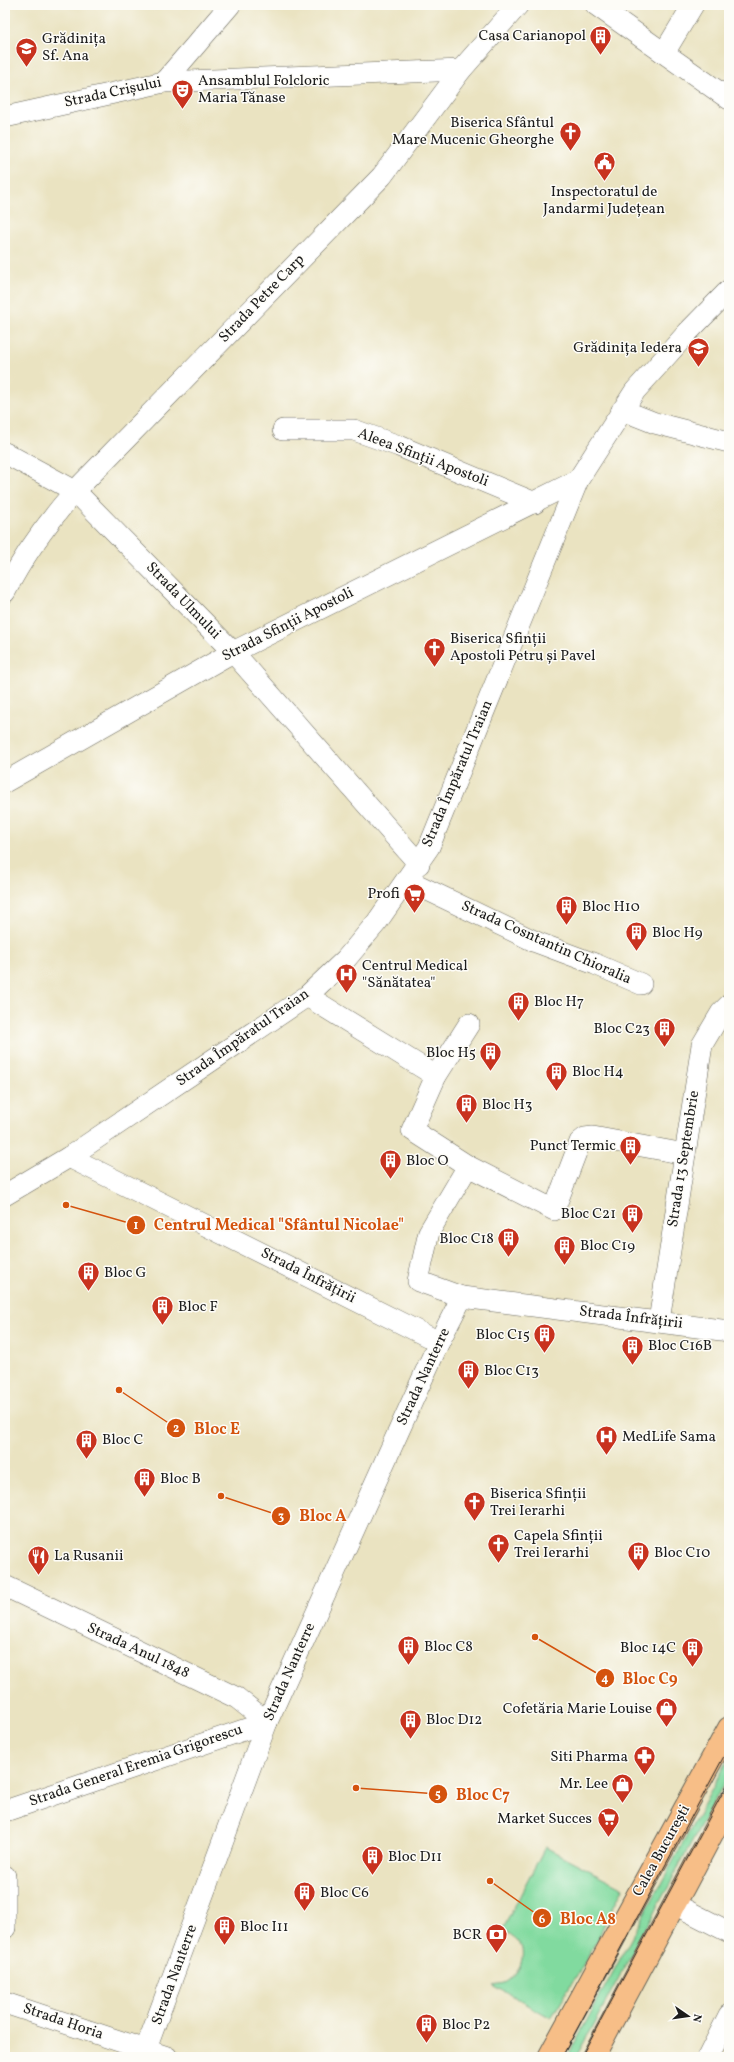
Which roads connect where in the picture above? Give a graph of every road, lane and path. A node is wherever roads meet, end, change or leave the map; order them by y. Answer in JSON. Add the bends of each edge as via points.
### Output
{"nodes":[{"id":1,"x":230,"y":5,"type":"edge"},
{"id":2,"x":518,"y":5,"type":"edge"},
{"id":3,"x":596,"y":5,"type":"edge"},
{"id":4,"x":693,"y":5,"type":"edge"},
{"id":5,"x":664,"y":53,"type":"junction"},
{"id":6,"x":461,"y":70,"type":"junction"},
{"id":7,"x":164,"y":82,"type":"junction"},
{"id":8,"x":729,"y":99,"type":"edge"},
{"id":9,"x":5,"y":117,"type":"edge"},
{"id":10,"x":729,"y":290,"type":"edge"},
{"id":11,"x":622,"y":410,"type":"junction"},
{"id":12,"x":283,"y":430,"type":"dead end"},
{"id":13,"x":729,"y":442,"type":"edge"},
{"id":14,"x":5,"y":453,"type":"edge"},
{"id":15,"x":578,"y":480,"type":"junction"},
{"id":16,"x":75,"y":491,"type":"junction"},
{"id":17,"x":535,"y":502,"type":"junction"},
{"id":18,"x":5,"y":592,"type":"edge"},
{"id":19,"x":233,"y":652,"type":"junction"},
{"id":20,"x":5,"y":782,"type":"edge"},
{"id":21,"x":413,"y":872,"type":"junction"},
{"id":22,"x":641,"y":984,"type":"dead end"},
{"id":23,"x":308,"y":996,"type":"junction"},
{"id":24,"x":729,"y":1005,"type":"edge"},
{"id":25,"x":469,"y":1024,"type":"dead end"},
{"id":26,"x":436,"y":1076,"type":"junction"},
{"id":27,"x":685,"y":1154,"type":"junction"},
{"id":28,"x":69,"y":1156,"type":"junction"},
{"id":29,"x":468,"y":1166,"type":"junction"},
{"id":30,"x":5,"y":1195,"type":"edge"},
{"id":31,"x":462,"y":1297,"type":"junction"},
{"id":32,"x":659,"y":1321,"type":"junction"},
{"id":33,"x":729,"y":1331,"type":"edge"},
{"id":34,"x":439,"y":1342,"type":"junction"},
{"id":35,"x":5,"y":1586,"type":"edge"},
{"id":36,"x":267,"y":1722,"type":"junction"},
{"id":37,"x":729,"y":1728,"type":"edge"},
{"id":38,"x":729,"y":1802,"type":"edge"},
{"id":39,"x":5,"y":1811,"type":"edge"},
{"id":40,"x":5,"y":1876,"type":"edge"},
{"id":41,"x":674,"y":1904,"type":"junction"},
{"id":42,"x":5,"y":1928,"type":"edge"},
{"id":43,"x":729,"y":1932,"type":"edge"},
{"id":44,"x":5,"y":2002,"type":"edge"},
{"id":45,"x":729,"y":2015,"type":"edge"},
{"id":46,"x":145,"y":2054,"type":"edge"},
{"id":47,"x":166,"y":2057,"type":"edge"},
{"id":48,"x":549,"y":2057,"type":"edge"},
{"id":49,"x":593,"y":2057,"type":"edge"},
{"id":50,"x":708,"y":2057,"type":"edge"}],
"edges":[{"from":1,"to":7,"type":"street"},
{"from":2,"to":6,"type":"street","name":"Strada Petre Carp"},
{"from":3,"to":5,"type":"street"},
{"from":4,"to":5,"type":"street"},
{"from":5,"to":8,"type":"street"},
{"from":6,"to":7,"type":"street","name":"Strada Crișului"},
{"from":6,"to":16,"type":"street","name":"Strada Petre Carp","via":[[382,176]]},
{"from":7,"to":9,"type":"street","name":"Strada Crișului"},
{"from":10,"to":11,"type":"street","name":"Strada Împăratul Traian","via":[[688,332]]},
{"from":11,"to":13,"type":"street","via":[[655,423]]},
{"from":11,"to":15,"type":"street","name":"Strada Împăratul Traian"},
{"from":12,"to":17,"type":"street","name":"Aleea Sfinții Apostoli","via":[[354,430]]},
{"from":14,"to":16,"type":"street","name":"Strada Ulmului"},
{"from":15,"to":17,"type":"street","name":"Strada Sfinții Apostoli"},
{"from":15,"to":21,"type":"street","name":"Strada Împăratul Traian","via":[[439,824]]},
{"from":16,"to":18,"type":"street","name":"Strada Petre Carp","via":[[32,544]]},
{"from":16,"to":19,"type":"street","name":"Strada Ulmului"},
{"from":17,"to":19,"type":"street","name":"Strada Sfinții Apostoli"},
{"from":19,"to":20,"type":"street","name":"Strada Sfinții Apostoli"},
{"from":19,"to":21,"type":"street","name":"Strada Ulmului"},
{"from":21,"to":22,"type":"street","name":"Strada Cosntantin Chioralia","via":[[536,942]]},
{"from":21,"to":23,"type":"street","name":"Strada Împăratul Traian","via":[[346,959]]},
{"from":23,"to":26,"type":"street"},
{"from":23,"to":28,"type":"street","name":"Strada Împăratul Traian"},
{"from":24,"to":27,"type":"street","name":"Strada 13 Septembrie","via":[[712,1026],[702,1045]]},
{"from":25,"to":26,"type":"street"},
{"from":26,"to":29,"type":"street","via":[[412,1130]]},
{"from":27,"to":29,"type":"street","via":[[593,1137],[586,1138],[580,1142],[554,1210]]},
{"from":27,"to":32,"type":"street","name":"Strada 13 Septembrie"},
{"from":28,"to":30,"type":"street","name":"Strada Împăratul Traian"},
{"from":28,"to":34,"type":"street","name":"Strada Înfrățirii"},
{"from":29,"to":31,"type":"street","name":"Strada Înfrățirii","via":[[429,1232],[418,1281]]},
{"from":31,"to":32,"type":"street","name":"Strada Înfrățirii"},
{"from":31,"to":34,"type":"street","name":"Strada Nanterre"},
{"from":32,"to":33,"type":"street","name":"Strada Înfrățirii"},
{"from":34,"to":36,"type":"street","name":"Strada Nanterre"},
{"from":35,"to":36,"type":"street","name":"Strada Anul 1848","via":[[237,1698]]},
{"from":36,"to":39,"type":"street","name":"Strada General Eremia Grigorescu"},
{"from":36,"to":46,"type":"street","name":"Strada Nanterre"},
{"from":37,"to":48,"type":"main road","name":"Calea București"},
{"from":38,"to":41,"type":"main road"},
{"from":40,"to":42,"type":"street"},
{"from":41,"to":43,"type":"street"},
{"from":41,"to":49,"type":"main road"},
{"from":44,"to":46,"type":"street","name":"Strada Horia"},
{"from":45,"to":50,"type":"street"},
{"from":46,"to":47,"type":"street","name":"Strada Horia"}]}
